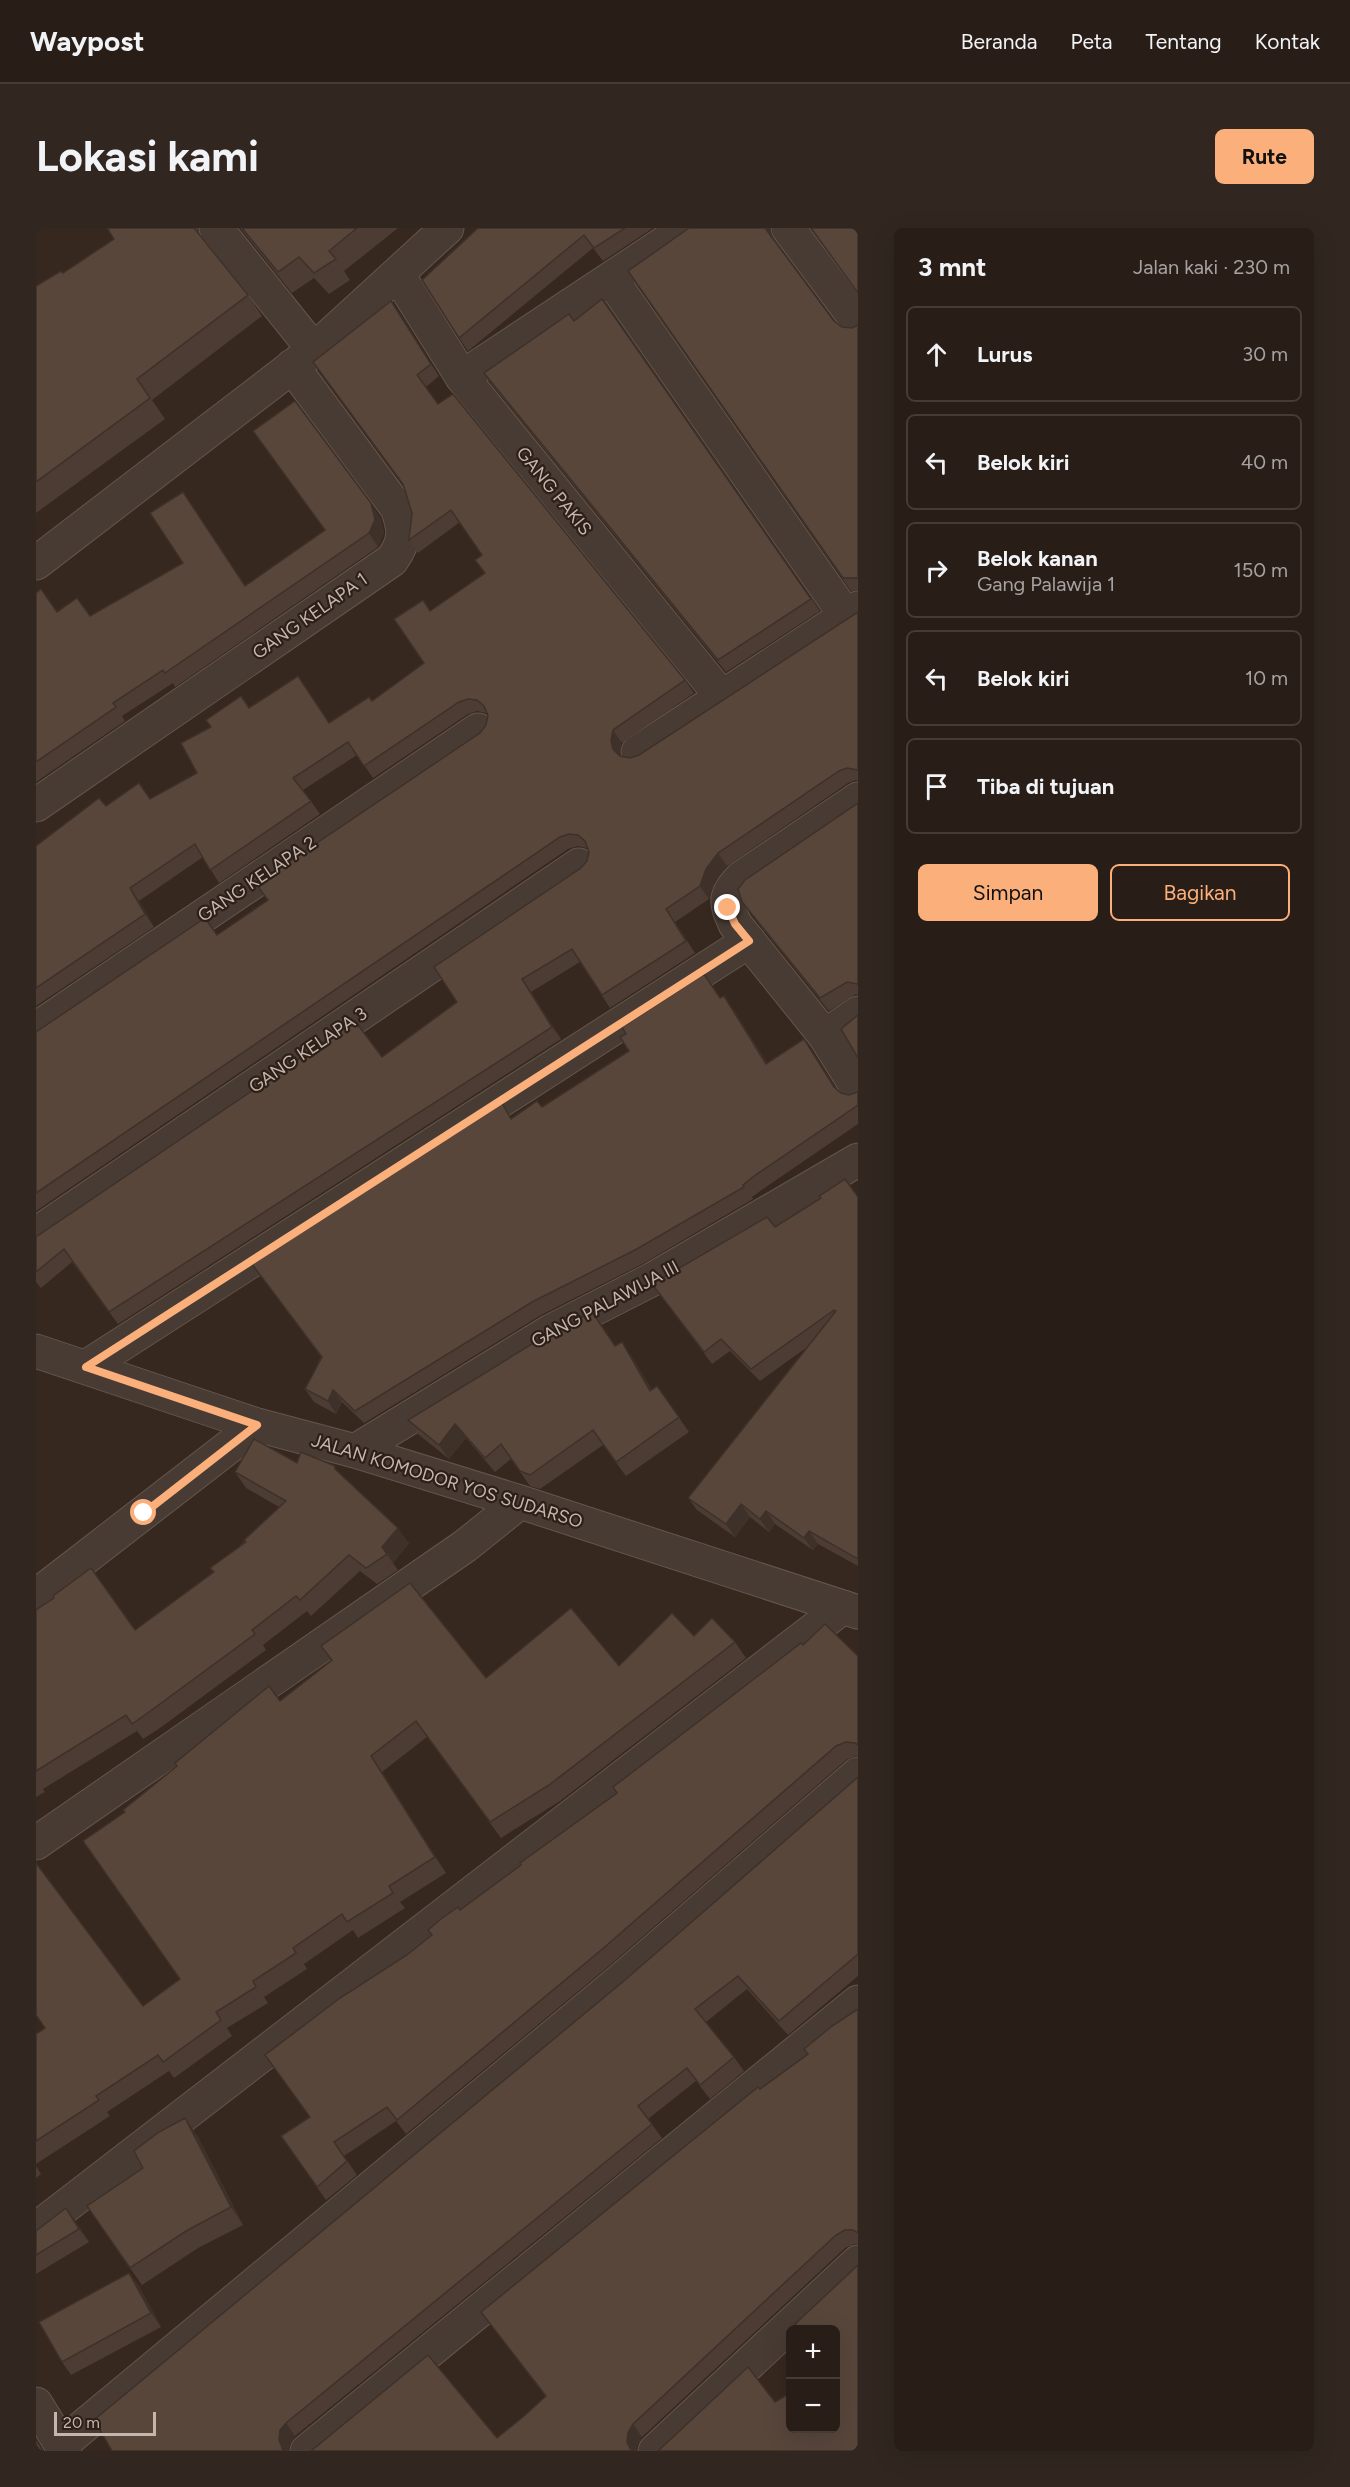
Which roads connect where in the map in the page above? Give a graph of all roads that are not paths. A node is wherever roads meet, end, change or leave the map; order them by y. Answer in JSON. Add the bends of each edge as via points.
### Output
{"nodes":[{"id":1,"x":216,"y":228,"type":"edge"},
{"id":2,"x":447,"y":228,"type":"edge"},
{"id":3,"x":687,"y":228,"type":"edge"},
{"id":4,"x":788,"y":228,"type":"edge"},
{"id":5,"x":398,"y":275,"type":"junction"},
{"id":6,"x":611,"y":279,"type":"junction"},
{"id":7,"x":858,"y":322,"type":"edge"},
{"id":8,"x":303,"y":358,"type":"junction"},
{"id":9,"x":462,"y":377,"type":"junction"},
{"id":10,"x":36,"y":563,"type":"edge"},
{"id":11,"x":852,"y":612,"type":"edge"},
{"id":12,"x":722,"y":697,"type":"junction"},
{"id":13,"x":478,"y":730,"type":"dead end"},
{"id":14,"x":638,"y":752,"type":"dead end"},
{"id":15,"x":858,"y":799,"type":"edge"},
{"id":16,"x":36,"y":805,"type":"edge"},
{"id":17,"x":579,"y":865,"type":"dead end"},
{"id":18,"x":749,"y":941,"type":"junction"},
{"id":19,"x":858,"y":1013,"type":"edge"},
{"id":20,"x":36,"y":1029,"type":"edge"},
{"id":21,"x":825,"y":1036,"type":"junction"},
{"id":22,"x":858,"y":1089,"type":"edge"},
{"id":23,"x":858,"y":1160,"type":"edge"},
{"id":24,"x":36,"y":1234,"type":"edge"},
{"id":25,"x":36,"y":1351,"type":"edge"},
{"id":26,"x":86,"y":1367,"type":"junction"},
{"id":27,"x":257,"y":1425,"type":"junction"},
{"id":28,"x":355,"y":1451,"type":"junction"},
{"id":29,"x":520,"y":1502,"type":"junction"},
{"id":30,"x":144,"y":1513,"type":"junction"},
{"id":31,"x":36,"y":1569,"type":"edge"},
{"id":32,"x":36,"y":1596,"type":"edge"},
{"id":33,"x":851,"y":1610,"type":"edge"},
{"id":34,"x":858,"y":1774,"type":"edge"},
{"id":35,"x":36,"y":1842,"type":"edge"},
{"id":36,"x":858,"y":2002,"type":"edge"},
{"id":37,"x":36,"y":2229,"type":"edge"},
{"id":38,"x":858,"y":2262,"type":"edge"},
{"id":39,"x":36,"y":2404,"type":"edge"},
{"id":40,"x":63,"y":2448,"type":"edge"},
{"id":41,"x":307,"y":2451,"type":"edge"},
{"id":42,"x":655,"y":2451,"type":"edge"}],
"edges":[{"from":1,"to":8,"type":"street","name":"GANG KELAPA 1"},
{"from":2,"to":5,"type":"street"},
{"from":3,"to":6,"type":"street"},
{"from":4,"to":7,"type":"street"},
{"from":5,"to":8,"type":"street"},
{"from":5,"to":9,"type":"street","name":"GANG PAKIS"},
{"from":6,"to":9,"type":"street"},
{"from":6,"to":11,"type":"street"},
{"from":8,"to":10,"type":"street"},
{"from":8,"to":16,"type":"street","name":"GANG KELAPA 1","via":[[397,508],[404,527],[398,551],[392,560]]},
{"from":9,"to":12,"type":"street","name":"GANG PAKIS"},
{"from":11,"to":12,"type":"street"},
{"from":12,"to":14,"type":"street"},
{"from":13,"to":20,"type":"street","name":"GANG KELAPA 2"},
{"from":15,"to":18,"type":"street","via":[[730,889],[728,908]]},
{"from":17,"to":24,"type":"street","name":"GANG KELAPA 3"},
{"from":18,"to":21,"type":"street"},
{"from":18,"to":26,"type":"street"},
{"from":19,"to":21,"type":"street"},
{"from":21,"to":22,"type":"street"},
{"from":23,"to":28,"type":"street","name":"GANG PALAWIJA III","via":[[653,1279],[551,1331]]},
{"from":25,"to":26,"type":"street","name":"JALAN KOMODOR YOS SUDARSO"},
{"from":26,"to":27,"type":"street","name":"JALAN KOMODOR YOS SUDARSO"},
{"from":27,"to":28,"type":"street","name":"JALAN KOMODOR YOS SUDARSO"},
{"from":27,"to":30,"type":"street"},
{"from":28,"to":29,"type":"street","name":"JALAN KOMODOR YOS SUDARSO"},
{"from":29,"to":33,"type":"street","name":"JALAN KOMODOR YOS SUDARSO"},
{"from":29,"to":35,"type":"street","via":[[465,1546]]},
{"from":30,"to":31,"type":"street","via":[[76,1552]]},
{"from":30,"to":32,"type":"street"},
{"from":33,"to":37,"type":"street"},
{"from":34,"to":40,"type":"street","via":[[621,1979]]},
{"from":36,"to":41,"type":"street"},
{"from":38,"to":42,"type":"street"},
{"from":39,"to":40,"type":"street"}]}
